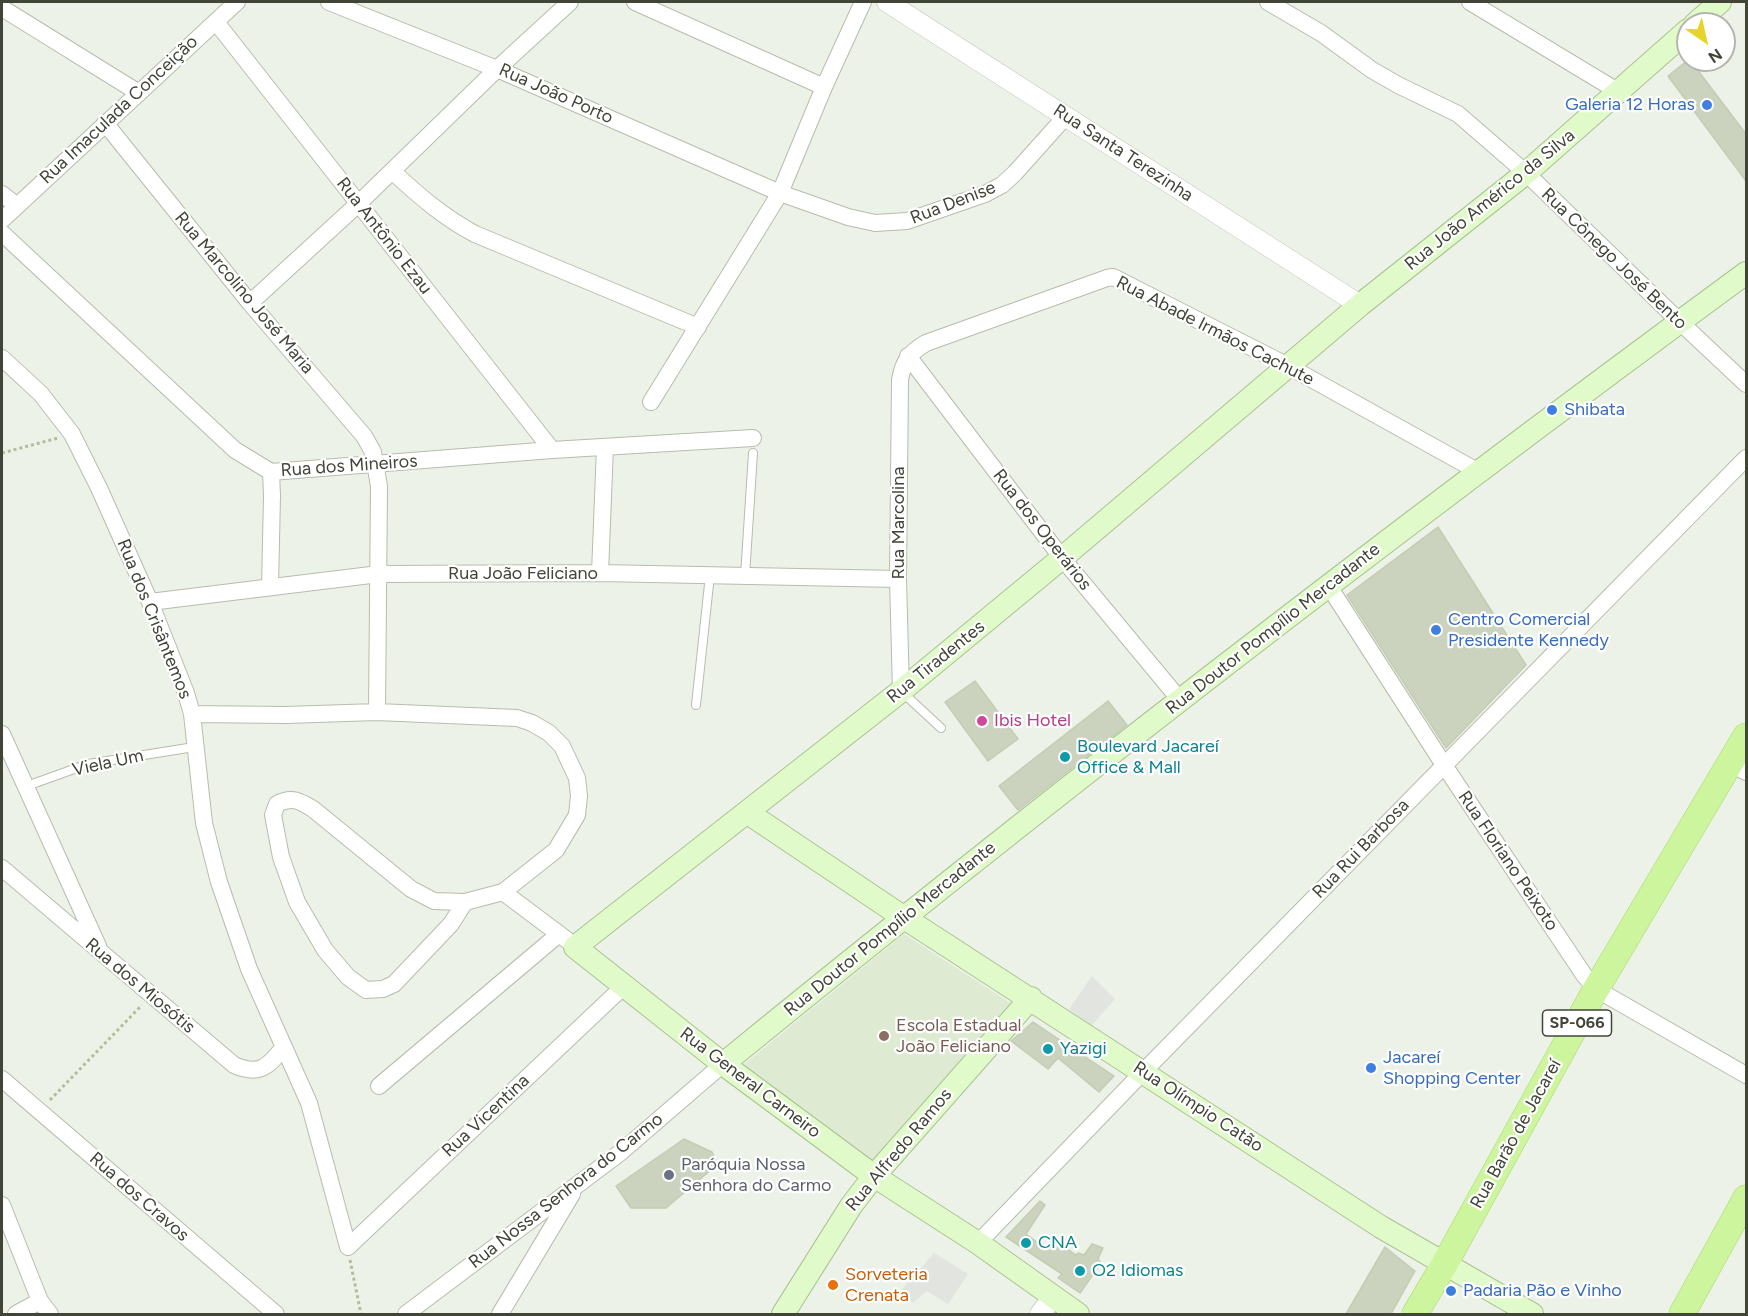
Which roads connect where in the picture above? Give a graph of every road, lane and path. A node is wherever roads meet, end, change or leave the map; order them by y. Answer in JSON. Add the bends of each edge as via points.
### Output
{"nodes":[{"id":1,"x":237,"y":2,"type":"edge"},
{"id":2,"x":329,"y":2,"type":"edge"},
{"id":3,"x":570,"y":2,"type":"edge"},
{"id":4,"x":635,"y":2,"type":"edge"},
{"id":5,"x":863,"y":2,"type":"edge"},
{"id":6,"x":887,"y":2,"type":"edge"},
{"id":7,"x":1268,"y":2,"type":"edge"},
{"id":8,"x":1470,"y":2,"type":"edge"},
{"id":9,"x":1720,"y":2,"type":"edge"},
{"id":10,"x":2,"y":8,"type":"edge"},
{"id":11,"x":1709,"y":12,"type":"edge"},
{"id":12,"x":216,"y":22,"type":"junction"},
{"id":13,"x":1676,"y":41,"type":"edge"},
{"id":14,"x":497,"y":69,"type":"junction"},
{"id":15,"x":824,"y":87,"type":"junction"},
{"id":16,"x":1619,"y":92,"type":"junction"},
{"id":17,"x":139,"y":93,"type":"junction"},
{"id":18,"x":1066,"y":116,"type":"junction"},
{"id":19,"x":105,"y":123,"type":"junction"},
{"id":20,"x":392,"y":171,"type":"junction"},
{"id":21,"x":1526,"y":173,"type":"junction"},
{"id":22,"x":780,"y":193,"type":"junction"},
{"id":23,"x":2,"y":194,"type":"edge"},
{"id":24,"x":358,"y":204,"type":"junction"},
{"id":25,"x":16,"y":205,"type":"junction"},
{"id":26,"x":2,"y":220,"type":"edge"},
{"id":27,"x":2,"y":233,"type":"edge"},
{"id":28,"x":1746,"y":273,"type":"edge"},
{"id":29,"x":250,"y":303,"type":"junction"},
{"id":30,"x":1360,"y":305,"type":"junction"},
{"id":31,"x":1680,"y":322,"type":"junction"},
{"id":32,"x":698,"y":327,"type":"junction"},
{"id":33,"x":908,"y":356,"type":"junction"},
{"id":34,"x":2,"y":357,"type":"edge"},
{"id":35,"x":1288,"y":366,"type":"junction"},
{"id":36,"x":1746,"y":384,"type":"edge"},
{"id":37,"x":651,"y":402,"type":"dead end"},
{"id":38,"x":72,"y":434,"type":"junction"},
{"id":39,"x":753,"y":446,"type":"joint"},
{"id":40,"x":605,"y":447,"type":"junction"},
{"id":41,"x":552,"y":450,"type":"junction"},
{"id":42,"x":2,"y":453,"type":"edge"},
{"id":43,"x":1746,"y":458,"type":"edge"},
{"id":44,"x":376,"y":465,"type":"junction"},
{"id":45,"x":271,"y":472,"type":"junction"},
{"id":46,"x":1479,"y":472,"type":"junction"},
{"id":47,"x":1062,"y":558,"type":"junction"},
{"id":48,"x":600,"y":573,"type":"junction"},
{"id":49,"x":379,"y":574,"type":"junction"},
{"id":50,"x":710,"y":574,"type":"junction"},
{"id":51,"x":745,"y":576,"type":"junction"},
{"id":52,"x":898,"y":579,"type":"junction"},
{"id":53,"x":1328,"y":585,"type":"junction"},
{"id":54,"x":270,"y":586,"type":"junction"},
{"id":55,"x":150,"y":602,"type":"junction"},
{"id":56,"x":901,"y":691,"type":"junction"},
{"id":57,"x":1180,"y":700,"type":"junction"},
{"id":58,"x":696,"y":705,"type":"dead end"},
{"id":59,"x":377,"y":712,"type":"junction"},
{"id":60,"x":192,"y":714,"type":"junction"},
{"id":61,"x":941,"y":728,"type":"dead end"},
{"id":62,"x":2,"y":734,"type":"edge"},
{"id":63,"x":1746,"y":736,"type":"edge"},
{"id":64,"x":194,"y":747,"type":"junction"},
{"id":65,"x":1444,"y":765,"type":"junction"},
{"id":66,"x":1739,"y":768,"type":"edge"},
{"id":67,"x":24,"y":787,"type":"junction"},
{"id":68,"x":748,"y":813,"type":"junction"},
{"id":69,"x":2,"y":868,"type":"edge"},
{"id":70,"x":503,"y":892,"type":"junction"},
{"id":71,"x":465,"y":902,"type":"junction"},
{"id":72,"x":903,"y":917,"type":"junction"},
{"id":73,"x":567,"y":940,"type":"junction"},
{"id":74,"x":101,"y":953,"type":"junction"},
{"id":75,"x":624,"y":986,"type":"junction"},
{"id":76,"x":1596,"y":989,"type":"junction"},
{"id":77,"x":152,"y":995,"type":"junction"},
{"id":78,"x":1030,"y":998,"type":"junction"},
{"id":79,"x":283,"y":1048,"type":"junction"},
{"id":80,"x":723,"y":1064,"type":"junction"},
{"id":81,"x":1143,"y":1072,"type":"junction"},
{"id":82,"x":1746,"y":1075,"type":"edge"},
{"id":83,"x":2,"y":1080,"type":"edge"},
{"id":84,"x":379,"y":1086,"type":"dead end"},
{"id":85,"x":39,"y":1111,"type":"junction"},
{"id":86,"x":874,"y":1176,"type":"junction"},
{"id":87,"x":577,"y":1185,"type":"junction"},
{"id":88,"x":1746,"y":1198,"type":"edge"},
{"id":89,"x":2,"y":1205,"type":"edge"},
{"id":90,"x":7,"y":1227,"type":"edge"},
{"id":91,"x":978,"y":1243,"type":"junction"},
{"id":92,"x":348,"y":1247,"type":"junction"},
{"id":93,"x":1444,"y":1265,"type":"junction"},
{"id":94,"x":1046,"y":1306,"type":"edge"},
{"id":95,"x":45,"y":1308,"type":"edge"},
{"id":96,"x":16,"y":1314,"type":"edge"},
{"id":97,"x":276,"y":1314,"type":"edge"},
{"id":98,"x":361,"y":1314,"type":"edge"},
{"id":99,"x":406,"y":1314,"type":"edge"},
{"id":100,"x":500,"y":1314,"type":"edge"},
{"id":101,"x":783,"y":1314,"type":"edge"},
{"id":102,"x":1078,"y":1314,"type":"edge"},
{"id":103,"x":1415,"y":1314,"type":"edge"},
{"id":104,"x":1532,"y":1314,"type":"edge"},
{"id":105,"x":1682,"y":1314,"type":"edge"}],
"edges":[{"from":1,"to":12,"type":"street","name":"Rua Imaculada Conceição"},
{"from":2,"to":14,"type":"street","name":"Rua João Porto"},
{"from":3,"to":14,"type":"street"},
{"from":4,"to":15,"type":"street"},
{"from":5,"to":15,"type":"street"},
{"from":6,"to":18,"type":"street","name":"Rua Santa Terezinha"},
{"from":7,"to":21,"type":"street","name":"Rua Cônego José Bento","via":[[1321,33],[1372,70],[1458,114]]},
{"from":8,"to":16,"type":"street"},
{"from":9,"to":11,"type":"main road"},
{"from":10,"to":17,"type":"street"},
{"from":12,"to":17,"type":"street","name":"Rua Imaculada Conceição"},
{"from":12,"to":24,"type":"street","name":"Rua Antônio Ezau"},
{"from":13,"to":16,"type":"main road","name":"Rua João Américo da Silva"},
{"from":14,"to":20,"type":"street"},
{"from":14,"to":22,"type":"street","name":"Rua João Porto"},
{"from":15,"to":22,"type":"street"},
{"from":16,"to":21,"type":"main road","name":"Rua João Américo da Silva"},
{"from":17,"to":19,"type":"street","name":"Rua Imaculada Conceição"},
{"from":18,"to":22,"type":"street","name":"Rua Denise","via":[[1002,184],[985,194],[907,221],[866,221]]},
{"from":18,"to":30,"type":"street","name":"Rua Santa Terezinha"},
{"from":19,"to":25,"type":"street","name":"Rua Imaculada Conceição"},
{"from":19,"to":29,"type":"street","name":"Rua Marcolino José Maria"},
{"from":20,"to":24,"type":"street"},
{"from":20,"to":32,"type":"street","via":[[429,205],[475,234]]},
{"from":21,"to":30,"type":"main road","name":"Rua João Américo da Silva"},
{"from":21,"to":31,"type":"street","name":"Rua Cônego José Bento"},
{"from":22,"to":32,"type":"street"},
{"from":23,"to":25,"type":"street"},
{"from":24,"to":29,"type":"street"},
{"from":24,"to":41,"type":"street","name":"Rua Antônio Ezau"},
{"from":25,"to":26,"type":"street","name":"Rua Imaculada Conceição"},
{"from":27,"to":45,"type":"street","name":"Rua dos Mineiros","via":[[235,450]]},
{"from":28,"to":31,"type":"main road","name":"Rua Doutor Pompílio Mercadante"},
{"from":29,"to":44,"type":"street","name":"Rua Marcolino José Maria","via":[[364,436]]},
{"from":30,"to":35,"type":"main road","name":"Rua João Américo da Silva"},
{"from":31,"to":36,"type":"street","name":"Rua Cônego José Bento"},
{"from":31,"to":46,"type":"main road","name":"Rua Doutor Pompílio Mercadante"},
{"from":32,"to":37,"type":"street"},
{"from":33,"to":35,"type":"street","name":"Rua Abade Irmãos Cachute","via":[[926,343],[1110,277]]},
{"from":33,"to":47,"type":"street","name":"Rua dos Operários"},
{"from":33,"to":52,"type":"street","name":"Rua Marcolina","via":[[900,380]]},
{"from":34,"to":38,"type":"street","name":"Rua dos Crisântemos","via":[[41,394]]},
{"from":35,"to":46,"type":"street","name":"Rua Abade Irmãos Cachute"},
{"from":35,"to":47,"type":"main road","name":"Rua Tiradentes"},
{"from":38,"to":42,"type":"path"},
{"from":38,"to":55,"type":"street","name":"Rua dos Crisântemos"},
{"from":39,"to":40,"type":"street","name":"Rua dos Mineiros"},
{"from":39,"to":51,"type":"lane"},
{"from":40,"to":41,"type":"street","name":"Rua dos Mineiros"},
{"from":40,"to":48,"type":"street"},
{"from":41,"to":44,"type":"street","name":"Rua dos Mineiros"},
{"from":43,"to":65,"type":"street","name":"Rua Rui Barbosa"},
{"from":44,"to":45,"type":"street","name":"Rua dos Mineiros"},
{"from":44,"to":49,"type":"street","name":"Rua Marcolino José Maria"},
{"from":45,"to":54,"type":"street"},
{"from":46,"to":53,"type":"main road","name":"Rua Doutor Pompílio Mercadante"},
{"from":47,"to":56,"type":"main road","name":"Rua Tiradentes"},
{"from":47,"to":57,"type":"street","name":"Rua dos Operários"},
{"from":48,"to":49,"type":"street","name":"Rua João Feliciano"},
{"from":48,"to":50,"type":"street","name":"Rua João Feliciano"},
{"from":49,"to":54,"type":"street","name":"Rua João Feliciano"},
{"from":49,"to":59,"type":"street","name":"Rua Marcolino José Maria"},
{"from":50,"to":51,"type":"street","name":"Rua João Feliciano"},
{"from":50,"to":58,"type":"lane"},
{"from":51,"to":52,"type":"street","name":"Rua João Feliciano"},
{"from":52,"to":56,"type":"street","name":"Rua Marcolina"},
{"from":53,"to":57,"type":"main road","name":"Rua Doutor Pompílio Mercadante"},
{"from":53,"to":65,"type":"street","name":"Rua Floriano Peixoto"},
{"from":54,"to":55,"type":"street","name":"Rua João Feliciano"},
{"from":55,"to":60,"type":"street","name":"Rua dos Crisântemos"},
{"from":56,"to":61,"type":"lane"},
{"from":56,"to":68,"type":"main road","name":"Rua Tiradentes"},
{"from":57,"to":72,"type":"main road","name":"Rua Doutor Pompílio Mercadante"},
{"from":59,"to":60,"type":"street"},
{"from":59,"to":70,"type":"street","via":[[517,718],[549,733],[562,746],[577,778],[577,815],[556,850]]},
{"from":60,"to":64,"type":"street","name":"Rua dos Crisântemos"},
{"from":62,"to":67,"type":"street"},
{"from":63,"to":66,"type":"main road","name":"Rua Barão de Jacareí","number":"SP-066"},
{"from":64,"to":67,"type":"lane","name":"Viela Um","via":[[88,764]]},
{"from":64,"to":79,"type":"street","name":"Rua dos Crisântemos","via":[[204,823],[219,882],[249,969]]},
{"from":65,"to":76,"type":"street","name":"Rua Floriano Peixoto"},
{"from":65,"to":81,"type":"street","name":"Rua Rui Barbosa"},
{"from":66,"to":76,"type":"main road","name":"Rua Barão de Jacareí","number":"SP-066"},
{"from":67,"to":74,"type":"street"},
{"from":68,"to":72,"type":"main road","name":"Rua Olímpio Catão"},
{"from":68,"to":73,"type":"main road","name":"Rua Tiradentes"},
{"from":69,"to":74,"type":"street","name":"Rua dos Miosótis"},
{"from":70,"to":71,"type":"street"},
{"from":70,"to":73,"type":"street"},
{"from":71,"to":71,"type":"street","via":[[434,901],[411,889],[313,809],[296,799],[277,804],[273,815],[280,857],[297,902],[325,950],[348,977],[366,990],[394,984],[452,924]]},
{"from":72,"to":78,"type":"main road","name":"Rua Olímpio Catão"},
{"from":72,"to":80,"type":"main road","name":"Rua Doutor Pompílio Mercadante"},
{"from":73,"to":75,"type":"main road","name":"Rua General Carneiro"},
{"from":73,"to":84,"type":"street"},
{"from":74,"to":77,"type":"street","name":"Rua dos Miosótis"},
{"from":75,"to":80,"type":"main road","name":"Rua General Carneiro"},
{"from":75,"to":92,"type":"street","name":"Rua Vicentina"},
{"from":76,"to":82,"type":"street","name":"Rua Floriano Peixoto"},
{"from":76,"to":93,"type":"main road","name":"Rua Barão de Jacareí","number":"SP-066"},
{"from":77,"to":79,"type":"street","name":"Rua dos Miosótis","via":[[234,1065],[254,1070],[265,1068]]},
{"from":77,"to":85,"type":"path"},
{"from":78,"to":81,"type":"main road","name":"Rua Olímpio Catão"},
{"from":78,"to":86,"type":"main road","name":"Rua Alfredo Ramos"},
{"from":79,"to":92,"type":"street","via":[[309,1103]]},
{"from":80,"to":86,"type":"main road","name":"Rua General Carneiro"},
{"from":80,"to":87,"type":"street","name":"Rua Nossa Senhora do Carmo"},
{"from":81,"to":91,"type":"street","name":"Rua Rui Barbosa"},
{"from":81,"to":93,"type":"main road","name":"Rua Olímpio Catão"},
{"from":83,"to":85,"type":"street","name":"Rua dos Cravos"},
{"from":85,"to":97,"type":"street","name":"Rua dos Cravos"},
{"from":86,"to":91,"type":"main road","name":"Rua General Carneiro"},
{"from":86,"to":101,"type":"main road","name":"Rua Alfredo Ramos"},
{"from":87,"to":99,"type":"street","name":"Rua Nossa Senhora do Carmo"},
{"from":87,"to":100,"type":"street"},
{"from":88,"to":105,"type":"main road"},
{"from":89,"to":90,"type":"street"},
{"from":90,"to":95,"type":"street"},
{"from":91,"to":94,"type":"main road","name":"Rua General Carneiro"},
{"from":92,"to":98,"type":"path"},
{"from":93,"to":103,"type":"main road","name":"Rua Barão de Jacareí","number":"SP-066"},
{"from":93,"to":104,"type":"main road","name":"Rua Olímpio Catão"},
{"from":94,"to":102,"type":"main road","name":"Rua General Carneiro"},
{"from":95,"to":96,"type":"street"}]}
